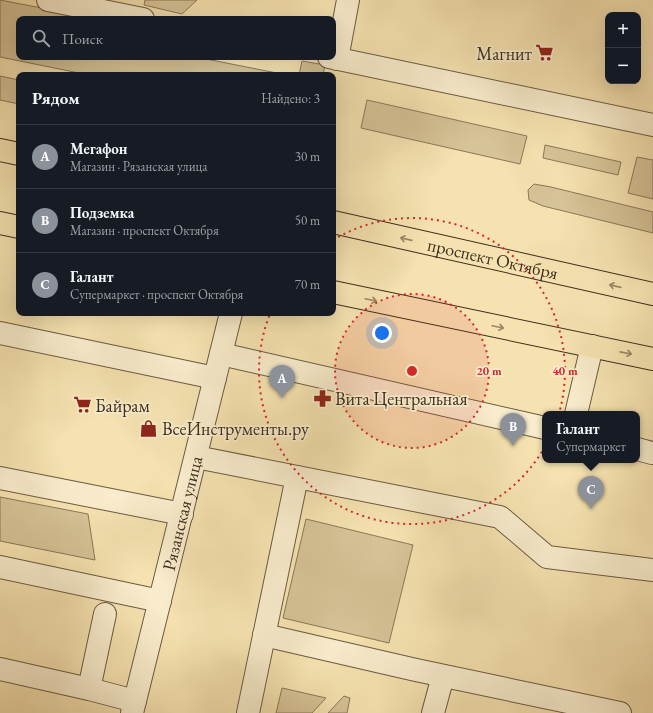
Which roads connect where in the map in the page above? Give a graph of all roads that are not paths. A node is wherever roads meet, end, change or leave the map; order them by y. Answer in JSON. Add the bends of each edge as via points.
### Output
{"nodes":[{"id":1,"x":48,"y":0,"type":"edge"},
{"id":2,"x":348,"y":0,"type":"edge"},
{"id":3,"x":139,"y":12,"type":"edge"},
{"id":4,"x":336,"y":46,"type":"edge"},
{"id":5,"x":336,"y":59,"type":"edge"},
{"id":6,"x":653,"y":125,"type":"edge"},
{"id":7,"x":0,"y":150,"type":"edge"},
{"id":8,"x":16,"y":153,"type":"edge"},
{"id":9,"x":0,"y":223,"type":"edge"},
{"id":10,"x":336,"y":223,"type":"edge"},
{"id":11,"x":16,"y":226,"type":"edge"},
{"id":12,"x":336,"y":293,"type":"edge"},
{"id":13,"x":653,"y":294,"type":"edge"},
{"id":14,"x":230,"y":316,"type":"edge"},
{"id":15,"x":0,"y":333,"type":"edge"},
{"id":16,"x":592,"y":346,"type":"junction"},
{"id":17,"x":221,"y":354,"type":"junction"},
{"id":18,"x":653,"y":359,"type":"edge"},
{"id":19,"x":215,"y":378,"type":"junction"},
{"id":20,"x":577,"y":411,"type":"edge"},
{"id":21,"x":542,"y":427,"type":"edge"},
{"id":22,"x":196,"y":457,"type":"junction"},
{"id":23,"x":297,"y":477,"type":"junction"},
{"id":24,"x":0,"y":478,"type":"edge"},
{"id":25,"x":182,"y":514,"type":"junction"},
{"id":26,"x":0,"y":566,"type":"edge"},
{"id":27,"x":653,"y":570,"type":"edge"},
{"id":28,"x":160,"y":601,"type":"junction"},
{"id":29,"x":105,"y":614,"type":"dead end"},
{"id":30,"x":264,"y":635,"type":"junction"},
{"id":31,"x":0,"y":670,"type":"edge"},
{"id":32,"x":443,"y":676,"type":"junction"},
{"id":33,"x":89,"y":689,"type":"junction"},
{"id":34,"x":133,"y":707,"type":"edge"},
{"id":35,"x":248,"y":713,"type":"edge"},
{"id":36,"x":433,"y":713,"type":"edge"},
{"id":37,"x":620,"y":713,"type":"edge"}],
"edges":[{"from":1,"to":3,"type":"street"},
{"from":2,"to":4,"type":"street"},
{"from":5,"to":6,"type":"street"},
{"from":7,"to":8,"type":"main road"},
{"from":9,"to":11,"type":"main road"},
{"from":13,"to":10,"type":"main road","name":"проспект Октября","one_way":true},
{"from":12,"to":16,"type":"main road","one_way":true},
{"from":14,"to":17,"type":"street","name":"Рязанская улица"},
{"from":15,"to":19,"type":"street"},
{"from":16,"to":18,"type":"main road","one_way":true},
{"from":16,"to":20,"type":"street"},
{"from":17,"to":19,"type":"street","name":"Рязанская улица"},
{"from":17,"to":21,"type":"street"},
{"from":19,"to":22,"type":"street","name":"Рязанская улица"},
{"from":22,"to":23,"type":"street"},
{"from":22,"to":25,"type":"street","name":"Рязанская улица"},
{"from":23,"to":27,"type":"street","via":[[500,517],[547,557]]},
{"from":23,"to":30,"type":"street"},
{"from":24,"to":25,"type":"street"},
{"from":25,"to":28,"type":"street","name":"Рязанская улица"},
{"from":26,"to":28,"type":"street"},
{"from":28,"to":34,"type":"street","name":"Рязанская улица"},
{"from":29,"to":33,"type":"street"},
{"from":30,"to":32,"type":"street"},
{"from":30,"to":35,"type":"street"},
{"from":31,"to":33,"type":"street"},
{"from":32,"to":36,"type":"street"},
{"from":32,"to":37,"type":"street"},
{"from":33,"to":34,"type":"street"}]}
